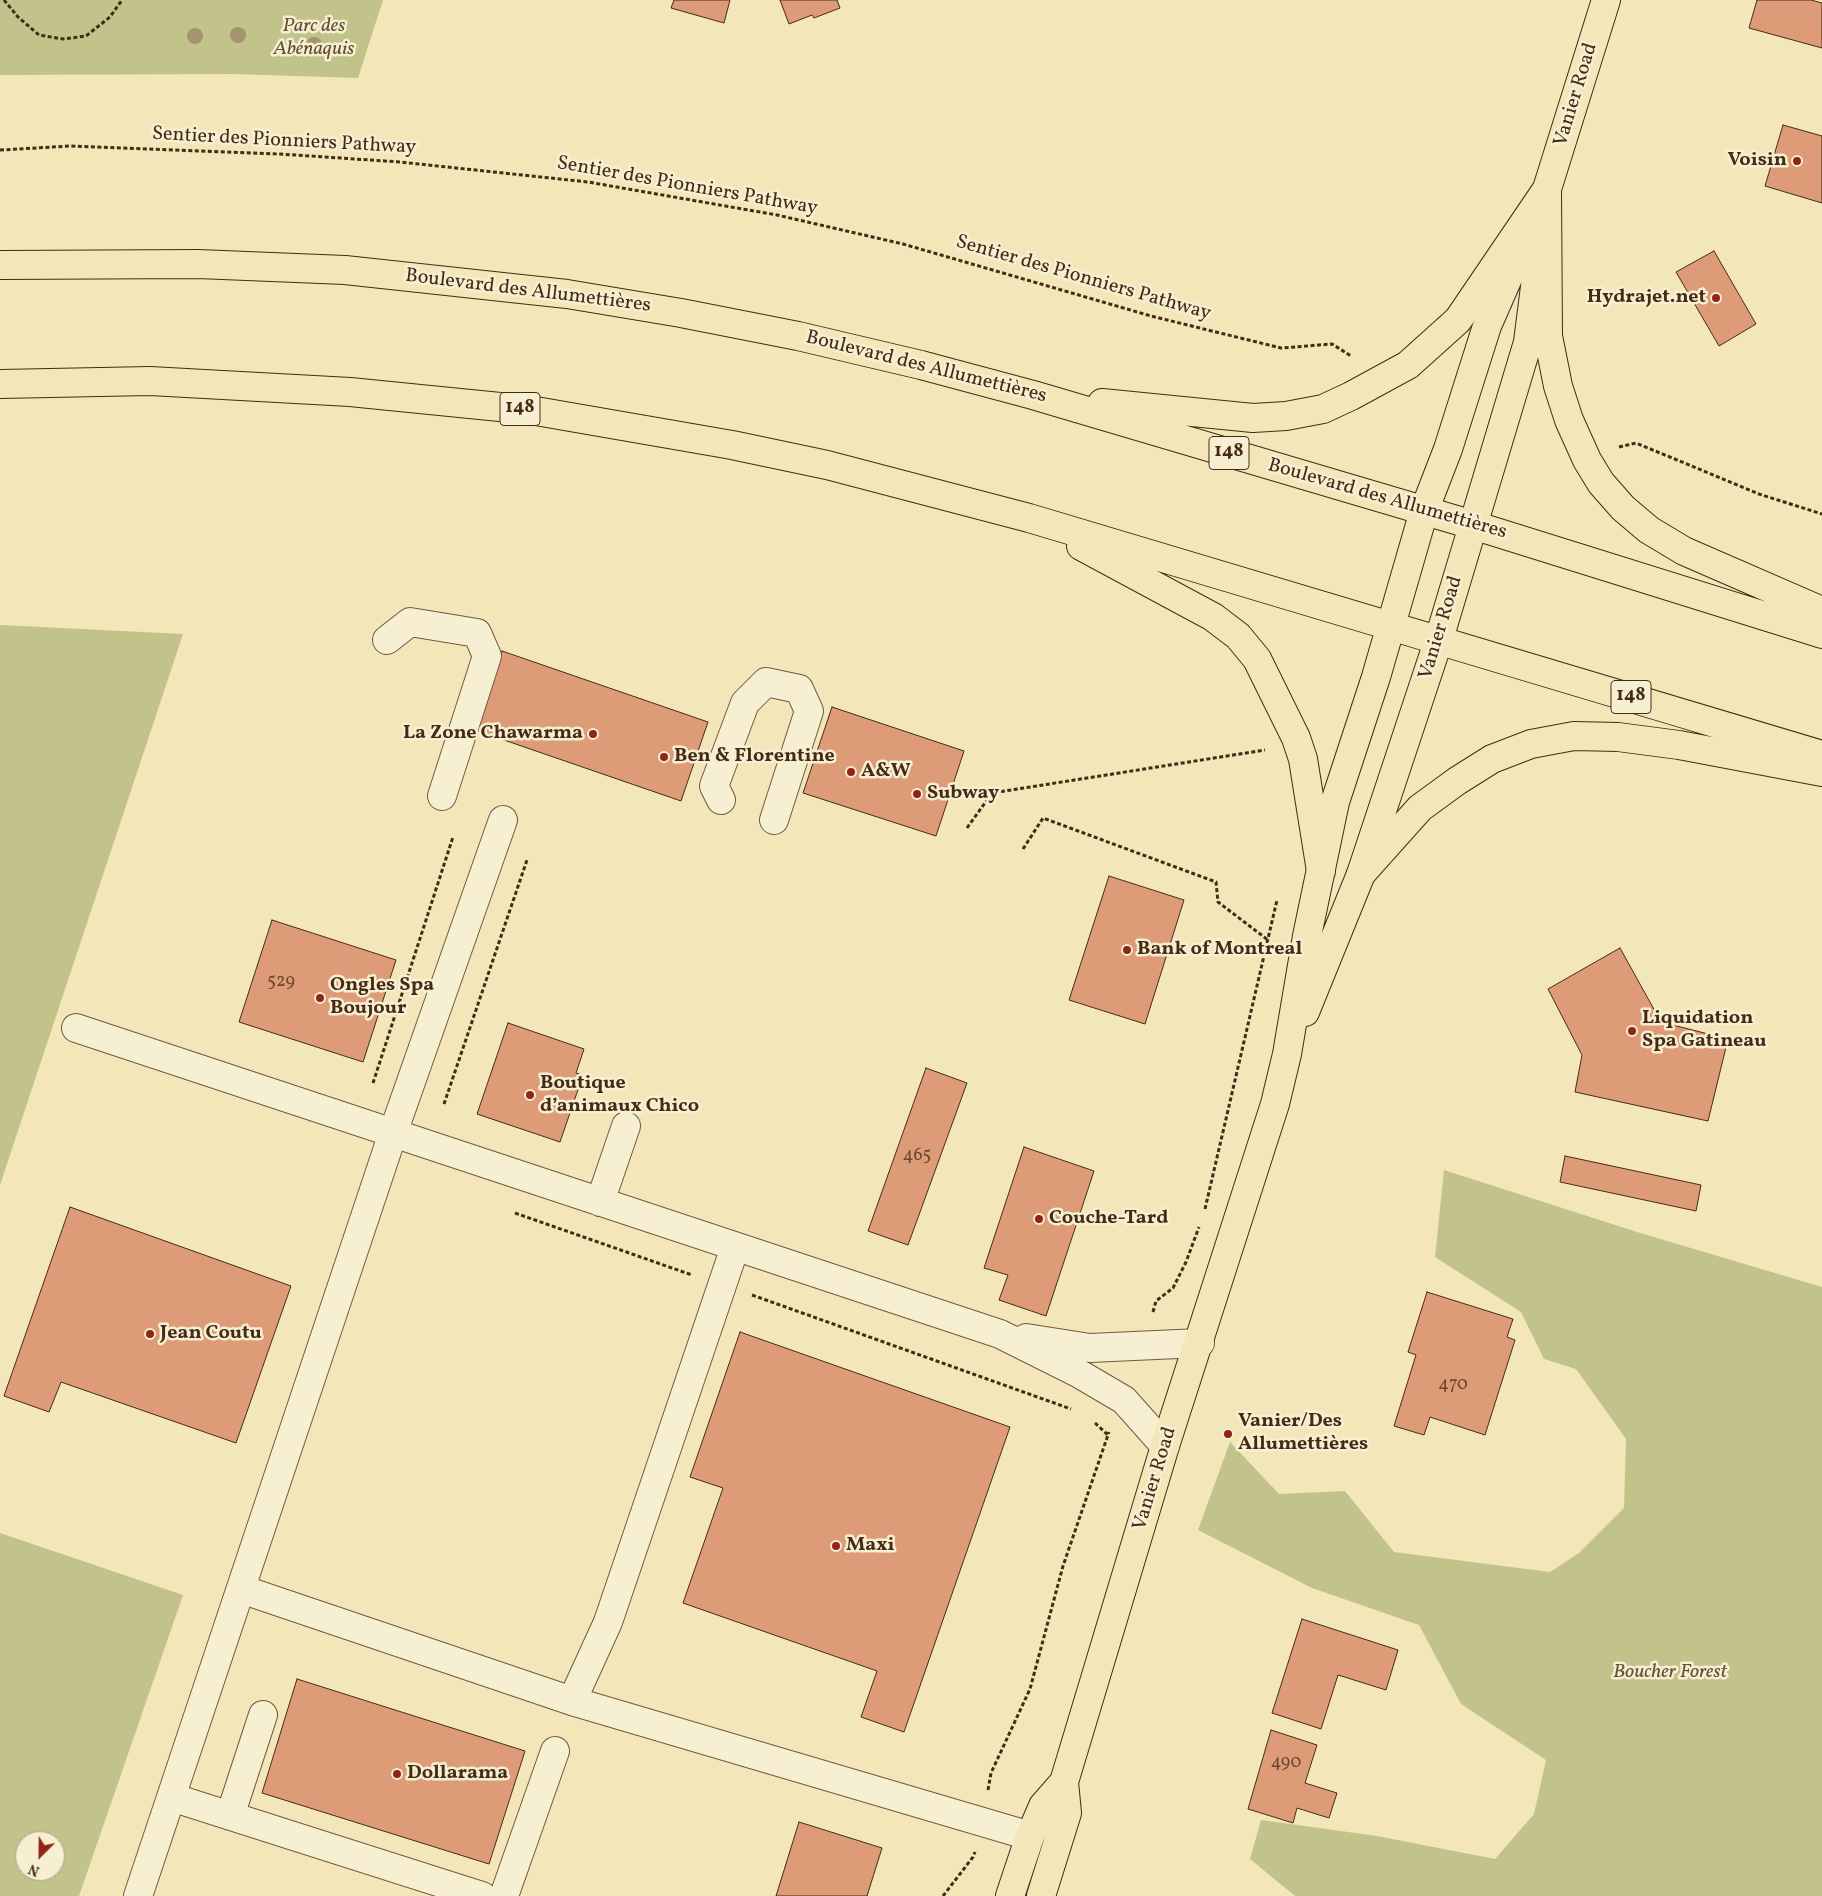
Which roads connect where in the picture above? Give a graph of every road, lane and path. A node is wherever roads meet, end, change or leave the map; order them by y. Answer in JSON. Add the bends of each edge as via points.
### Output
{"nodes":[{"id":1,"x":4,"y":0,"type":"edge"},
{"id":2,"x":122,"y":0,"type":"edge"},
{"id":3,"x":1606,"y":0,"type":"edge"},
{"id":4,"x":0,"y":150,"type":"edge"},
{"id":5,"x":1547,"y":189,"type":"junction"},
{"id":6,"x":0,"y":265,"type":"edge"},
{"id":7,"x":1351,"y":356,"type":"dead end"},
{"id":8,"x":0,"y":384,"type":"edge"},
{"id":9,"x":1033,"y":395,"type":"junction"},
{"id":10,"x":1619,"y":447,"type":"dead end"},
{"id":11,"x":1424,"y":511,"type":"junction"},
{"id":12,"x":1822,"y":514,"type":"edge"},
{"id":13,"x":1029,"y":518,"type":"junction"},
{"id":14,"x":1473,"y":525,"type":"junction"},
{"id":15,"x":1822,"y":611,"type":"edge"},
{"id":16,"x":1391,"y":625,"type":"junction"},
{"id":17,"x":1822,"y":634,"type":"edge"},
{"id":18,"x":1440,"y":639,"type":"junction"},
{"id":19,"x":387,"y":640,"type":"dead end"},
{"id":20,"x":1272,"y":749,"type":"dead end"},
{"id":21,"x":1822,"y":754,"type":"edge"},
{"id":22,"x":1822,"y":772,"type":"edge"},
{"id":23,"x":442,"y":796,"type":"dead end"},
{"id":24,"x":721,"y":800,"type":"dead end"},
{"id":25,"x":503,"y":820,"type":"dead end"},
{"id":26,"x":774,"y":820,"type":"dead end"},
{"id":27,"x":967,"y":828,"type":"dead end"},
{"id":28,"x":453,"y":837,"type":"dead end"},
{"id":29,"x":1023,"y":849,"type":"dead end"},
{"id":30,"x":527,"y":860,"type":"dead end"},
{"id":31,"x":1321,"y":871,"type":"junction"},
{"id":32,"x":1361,"y":874,"type":"junction"},
{"id":33,"x":1268,"y":940,"type":"dead end"},
{"id":34,"x":76,"y":1028,"type":"dead end"},
{"id":35,"x":1287,"y":1054,"type":"junction"},
{"id":36,"x":373,"y":1083,"type":"dead end"},
{"id":37,"x":444,"y":1104,"type":"dead end"},
{"id":38,"x":626,"y":1126,"type":"dead end"},
{"id":39,"x":393,"y":1132,"type":"junction"},
{"id":40,"x":600,"y":1202,"type":"junction"},
{"id":41,"x":515,"y":1213,"type":"dead end"},
{"id":42,"x":735,"y":1247,"type":"junction"},
{"id":43,"x":698,"y":1277,"type":"dead end"},
{"id":44,"x":748,"y":1294,"type":"dead end"},
{"id":45,"x":1000,"y":1334,"type":"junction"},
{"id":46,"x":1200,"y":1343,"type":"junction"},
{"id":47,"x":1075,"y":1410,"type":"dead end"},
{"id":48,"x":1090,"y":1419,"type":"dead end"},
{"id":49,"x":1108,"y":1435,"type":"dead end"},
{"id":50,"x":1165,"y":1446,"type":"junction"},
{"id":51,"x":241,"y":1589,"type":"junction"},
{"id":52,"x":572,"y":1701,"type":"junction"},
{"id":53,"x":263,"y":1715,"type":"dead end"},
{"id":54,"x":555,"y":1751,"type":"dead end"},
{"id":55,"x":1064,"y":1782,"type":"junction"},
{"id":56,"x":172,"y":1797,"type":"junction"},
{"id":57,"x":230,"y":1816,"type":"junction"},
{"id":58,"x":1030,"y":1836,"type":"junction"},
{"id":59,"x":138,"y":1896,"type":"edge"},
{"id":60,"x":482,"y":1896,"type":"edge"},
{"id":61,"x":504,"y":1896,"type":"edge"},
{"id":62,"x":1010,"y":1896,"type":"edge"},
{"id":63,"x":1040,"y":1896,"type":"edge"}],
"edges":[{"from":1,"to":2,"type":"path","via":[[39,34],[63,39],[86,36],[110,17]]},
{"from":3,"to":5,"type":"main road","name":"Vanier Road"},
{"from":4,"to":7,"type":"path","name":"Sentier des Pionniers Pathway","via":[[70,146],[280,154],[400,162],[588,182],[776,215],[903,244],[1281,348],[1332,344]]},
{"from":5,"to":9,"type":"main road","via":[[1458,320],[1408,365],[1323,409],[1253,418]]},
{"from":5,"to":11,"type":"main road","name":"Vanier Road","via":[[1487,326],[1448,449]]},
{"from":5,"to":14,"type":"main road","name":"Vanier Road","via":[[1528,342]]},
{"from":5,"to":15,"type":"main road","via":[[1548,336],[1569,420],[1601,483],[1649,530],[1677,547]]},
{"from":6,"to":9,"type":"main road","name":"Boulevard des Allumettières","number":"148","via":[[198,264],[313,268],[558,293],[798,336]]},
{"from":8,"to":13,"type":"main road","number":"148","via":[[150,381],[350,392],[530,410],[827,465]]},
{"from":9,"to":11,"type":"main road","name":"Boulevard des Allumettières","number":"148"},
{"from":10,"to":12,"type":"path","via":[[1636,443],[1759,494]]},
{"from":11,"to":14,"type":"main road","name":"Boulevard des Allumettières","number":"148"},
{"from":11,"to":16,"type":"main road","name":"Vanier Road"},
{"from":13,"to":16,"type":"main road","number":"148"},
{"from":13,"to":31,"type":"main road","via":[[1213,616],[1238,636],[1257,659],[1296,738],[1303,759]]},
{"from":14,"to":17,"type":"main road","name":"Boulevard des Allumettières","number":"148"},
{"from":14,"to":18,"type":"main road","name":"Vanier Road"},
{"from":16,"to":18,"type":"main road","number":"148"},
{"from":16,"to":31,"type":"main road","name":"Vanier Road","via":[[1335,802]]},
{"from":18,"to":21,"type":"main road","number":"148"},
{"from":18,"to":32,"type":"main road","name":"Vanier Road"},
{"from":19,"to":23,"type":"lane","via":[[410,622],[477,633],[487,656]]},
{"from":20,"to":27,"type":"path","via":[[992,793]]},
{"from":22,"to":32,"type":"main road","via":[[1618,737],[1574,736],[1531,744],[1492,759],[1420,808]]},
{"from":24,"to":26,"type":"lane","via":[[714,786],[745,703],[766,682],[799,689],[809,711]]},
{"from":25,"to":39,"type":"lane"},
{"from":28,"to":36,"type":"path"},
{"from":29,"to":33,"type":"path","via":[[1043,818],[1216,882],[1218,902]]},
{"from":30,"to":37,"type":"path"},
{"from":31,"to":35,"type":"main road","name":"Vanier Road"},
{"from":32,"to":35,"type":"main road","name":"Vanier Road"},
{"from":34,"to":39,"type":"lane"},
{"from":35,"to":46,"type":"main road","name":"Vanier Road","via":[[1275,1104]]},
{"from":38,"to":40,"type":"lane"},
{"from":39,"to":40,"type":"lane"},
{"from":39,"to":51,"type":"lane"},
{"from":40,"to":42,"type":"lane"},
{"from":41,"to":43,"type":"path"},
{"from":42,"to":45,"type":"lane"},
{"from":42,"to":52,"type":"lane","via":[[608,1622]]},
{"from":44,"to":47,"type":"path"},
{"from":45,"to":46,"type":"lane","via":[[1090,1348]]},
{"from":45,"to":50,"type":"lane","via":[[1124,1400]]},
{"from":46,"to":50,"type":"main road","name":"Vanier Road"},
{"from":48,"to":49,"type":"path"},
{"from":50,"to":55,"type":"main road","name":"Vanier Road"},
{"from":51,"to":52,"type":"lane"},
{"from":51,"to":56,"type":"lane"},
{"from":52,"to":58,"type":"lane"},
{"from":53,"to":57,"type":"lane"},
{"from":54,"to":61,"type":"lane"},
{"from":55,"to":58,"type":"main road","name":"Vanier Road","via":[[1042,1806]]},
{"from":55,"to":63,"type":"main road","via":[[1067,1813]]},
{"from":56,"to":57,"type":"lane"},
{"from":56,"to":59,"type":"lane"},
{"from":57,"to":60,"type":"lane"},
{"from":58,"to":62,"type":"main road","name":"Vanier Road"}]}
